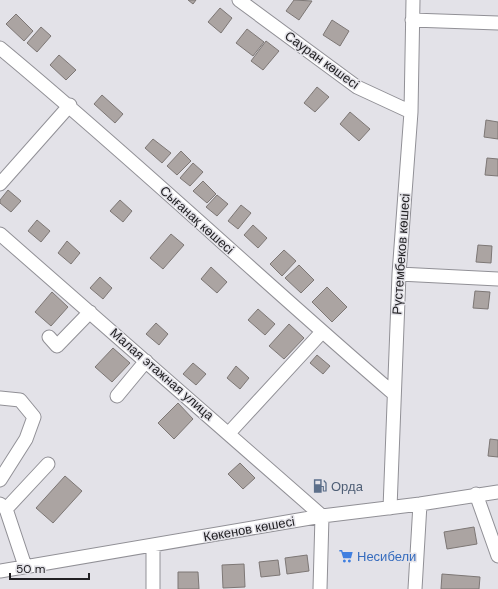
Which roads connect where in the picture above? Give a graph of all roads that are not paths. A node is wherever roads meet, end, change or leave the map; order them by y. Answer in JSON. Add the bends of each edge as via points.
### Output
{"nodes":[{"id":1,"x":239,"y":0,"type":"edge"},
{"id":2,"x":412,"y":0,"type":"edge"},
{"id":3,"x":412,"y":20,"type":"junction"},
{"id":4,"x":498,"y":23,"type":"edge"},
{"id":5,"x":0,"y":48,"type":"edge"},
{"id":6,"x":70,"y":106,"type":"junction"},
{"id":7,"x":411,"y":112,"type":"junction"},
{"id":8,"x":0,"y":184,"type":"edge"},
{"id":9,"x":0,"y":234,"type":"edge"},
{"id":10,"x":399,"y":274,"type":"junction"},
{"id":11,"x":498,"y":279,"type":"edge"},
{"id":12,"x":90,"y":312,"type":"junction"},
{"id":13,"x":322,"y":332,"type":"junction"},
{"id":14,"x":49,"y":337,"type":"dead end"},
{"id":15,"x":146,"y":361,"type":"junction"},
{"id":16,"x":393,"y":393,"type":"junction"},
{"id":17,"x":117,"y":396,"type":"dead end"},
{"id":18,"x":0,"y":398,"type":"edge"},
{"id":19,"x":229,"y":433,"type":"junction"},
{"id":20,"x":48,"y":464,"type":"dead end"},
{"id":21,"x":0,"y":480,"type":"edge"},
{"id":22,"x":498,"y":492,"type":"edge"},
{"id":23,"x":476,"y":494,"type":"junction"},
{"id":24,"x":420,"y":504,"type":"junction"},
{"id":25,"x":3,"y":506,"type":"edge"},
{"id":26,"x":390,"y":508,"type":"junction"},
{"id":27,"x":322,"y":516,"type":"junction"},
{"id":28,"x":153,"y":545,"type":"junction"},
{"id":29,"x":498,"y":556,"type":"edge"},
{"id":30,"x":25,"y":566,"type":"junction"},
{"id":31,"x":0,"y":570,"type":"edge"},
{"id":32,"x":154,"y":589,"type":"edge"},
{"id":33,"x":320,"y":589,"type":"edge"},
{"id":34,"x":414,"y":589,"type":"edge"}],
"edges":[{"from":1,"to":7,"type":"street","name":"Сауран көшесі","via":[[357,87]]},
{"from":2,"to":3,"type":"street","name":"Рүстембеков көшесі"},
{"from":3,"to":4,"type":"street"},
{"from":3,"to":7,"type":"street","name":"Рүстембеков көшесі"},
{"from":5,"to":6,"type":"street","name":"Сығанақ көшесі"},
{"from":6,"to":8,"type":"street"},
{"from":6,"to":13,"type":"street","name":"Сығанақ көшесі"},
{"from":7,"to":10,"type":"street","name":"Рүстембеков көшесі"},
{"from":9,"to":12,"type":"street","name":"Малая этажная улица"},
{"from":10,"to":11,"type":"street"},
{"from":10,"to":16,"type":"street","name":"Рүстембеков көшесі"},
{"from":12,"to":14,"type":"street","via":[[56,346]]},
{"from":12,"to":15,"type":"street","name":"Малая этажная улица"},
{"from":13,"to":16,"type":"street","name":"Сығанақ көшесі"},
{"from":13,"to":19,"type":"street"},
{"from":15,"to":17,"type":"street"},
{"from":15,"to":19,"type":"street","name":"Малая этажная улица"},
{"from":16,"to":26,"type":"street","name":"Рүстембеков көшесі"},
{"from":18,"to":21,"type":"street","via":[[20,400],[34,417],[26,439]]},
{"from":19,"to":27,"type":"street","name":"Малая этажная улица"},
{"from":20,"to":25,"type":"street"},
{"from":22,"to":23,"type":"street","name":"Көкенов көшесі"},
{"from":23,"to":24,"type":"street","name":"Көкенов көшесі"},
{"from":23,"to":29,"type":"street"},
{"from":24,"to":26,"type":"street","name":"Көкенов көшесі"},
{"from":24,"to":34,"type":"street"},
{"from":25,"to":30,"type":"street"},
{"from":26,"to":27,"type":"street","name":"Көкенов көшесі"},
{"from":27,"to":28,"type":"street","name":"Көкенов көшесі"},
{"from":27,"to":33,"type":"street"},
{"from":28,"to":30,"type":"street","name":"Көкенов көшесі"},
{"from":28,"to":32,"type":"street"},
{"from":30,"to":31,"type":"street","name":"Көкенов көшесі"}]}
